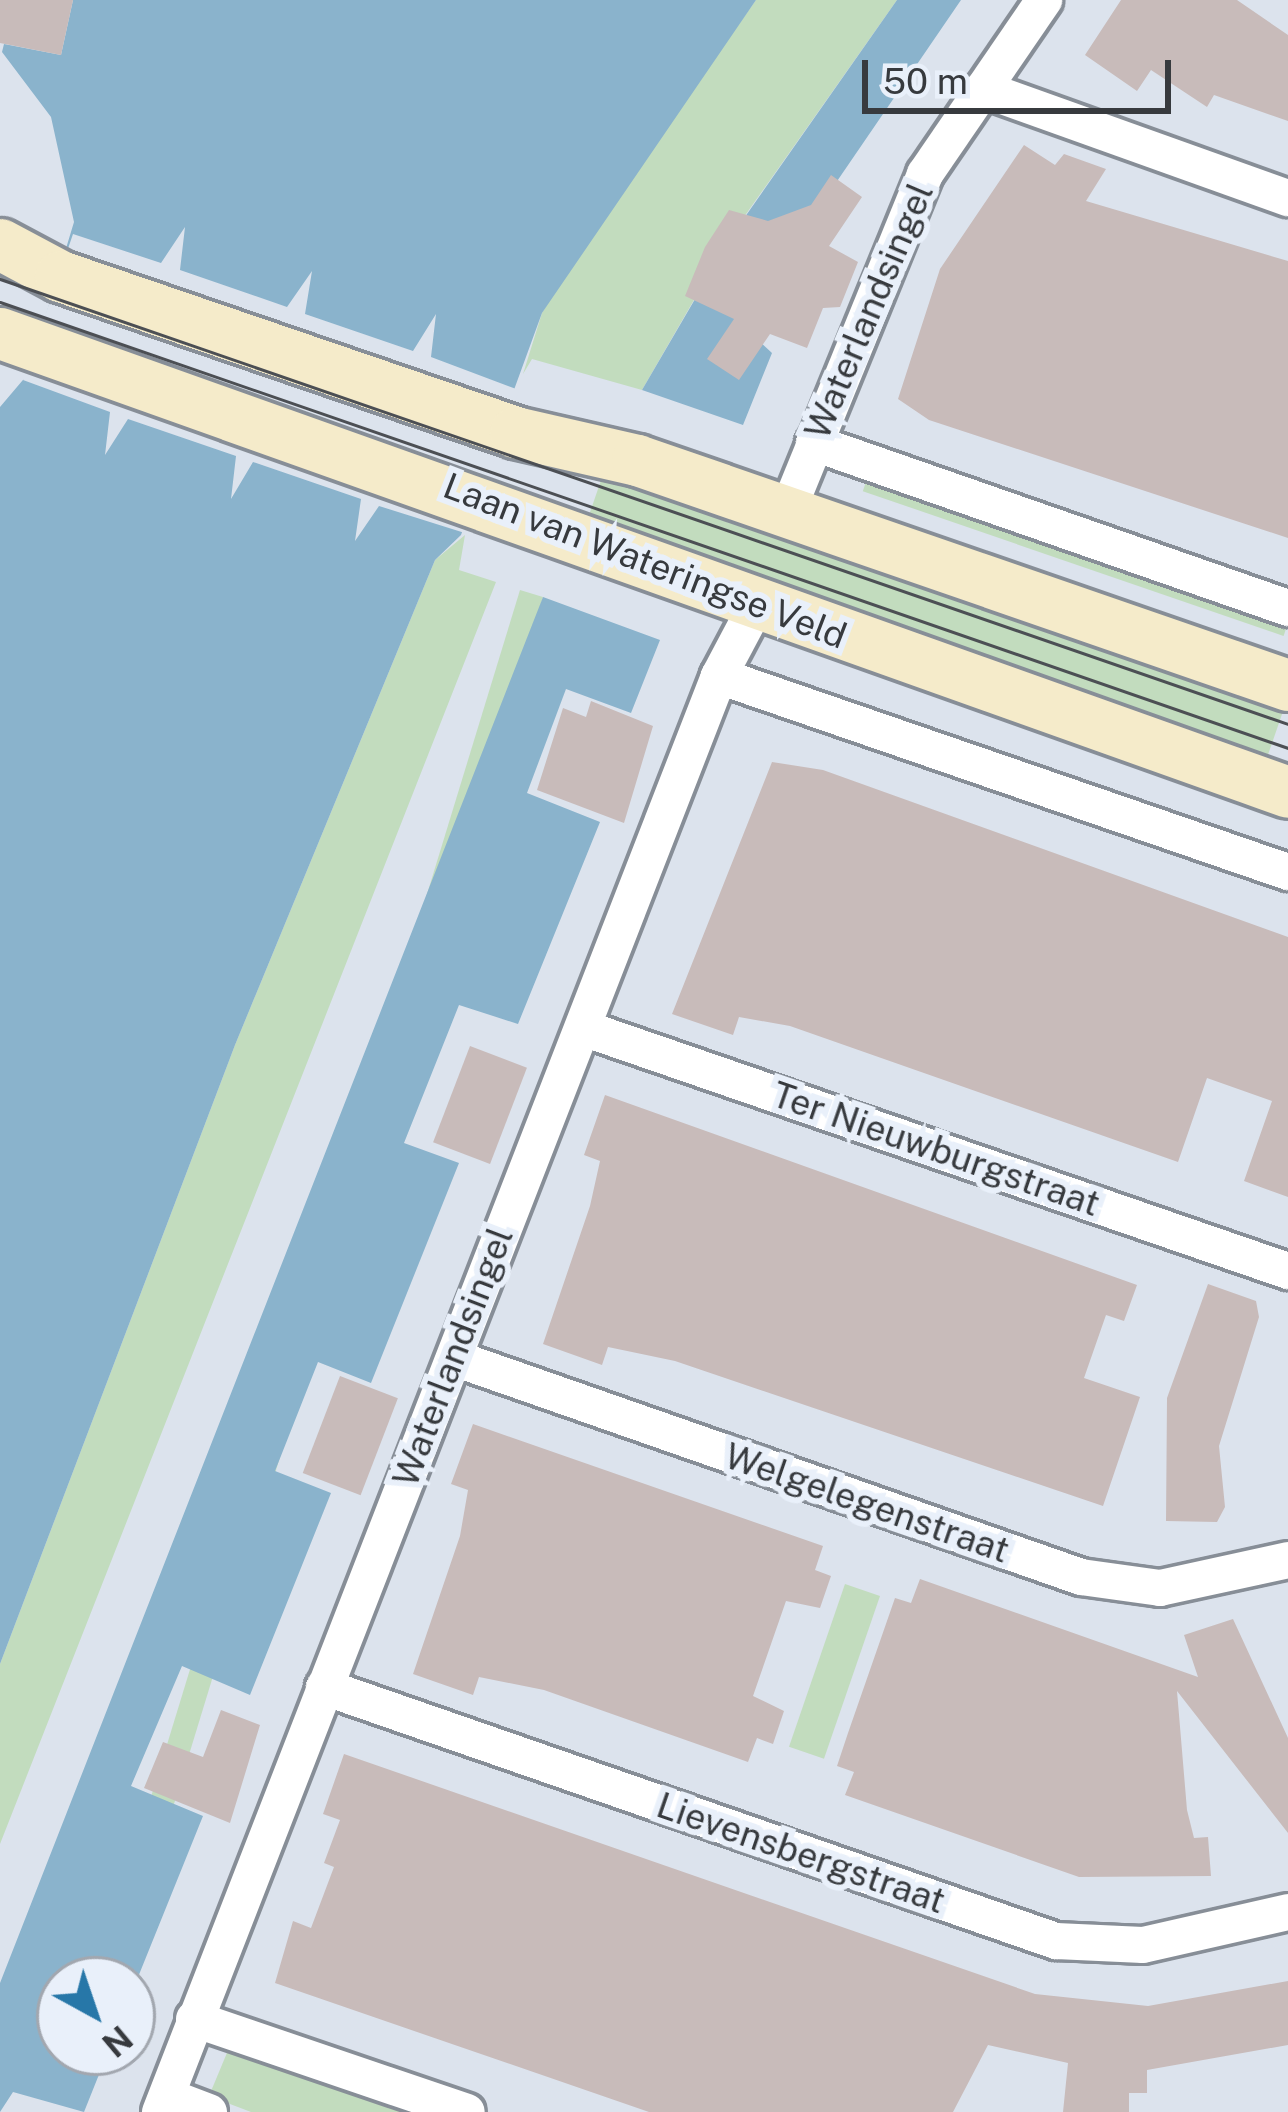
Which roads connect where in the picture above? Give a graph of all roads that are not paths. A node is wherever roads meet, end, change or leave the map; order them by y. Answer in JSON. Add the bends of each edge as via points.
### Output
{"nodes":[{"id":1,"x":1044,"y":0,"type":"edge"},
{"id":2,"x":983,"y":89,"type":"junction"},
{"id":3,"x":1288,"y":198,"type":"edge"},
{"id":4,"x":0,"y":244,"type":"edge"},
{"id":5,"x":18,"y":338,"type":"edge"},
{"id":6,"x":814,"y":443,"type":"junction"},
{"id":7,"x":788,"y":510,"type":"junction"},
{"id":8,"x":756,"y":606,"type":"junction"},
{"id":9,"x":1288,"y":608,"type":"edge"},
{"id":10,"x":719,"y":676,"type":"junction"},
{"id":11,"x":1288,"y":685,"type":"edge"},
{"id":12,"x":1288,"y":792,"type":"edge"},
{"id":13,"x":1288,"y":872,"type":"edge"},
{"id":14,"x":583,"y":1028,"type":"junction"},
{"id":15,"x":1288,"y":1271,"type":"edge"},
{"id":16,"x":454,"y":1358,"type":"junction"},
{"id":17,"x":1288,"y":1560,"type":"edge"},
{"id":18,"x":324,"y":1687,"type":"junction"},
{"id":19,"x":1288,"y":1912,"type":"edge"},
{"id":20,"x":194,"y":2019,"type":"junction"},
{"id":21,"x":164,"y":2104,"type":"edge"},
{"id":22,"x":208,"y":2112,"type":"edge"},
{"id":23,"x":467,"y":2112,"type":"edge"}],
"edges":[{"from":1,"to":2,"type":"street","name":"Waterlandsingel"},
{"from":2,"to":3,"type":"street"},
{"from":2,"to":6,"type":"street","name":"Waterlandsingel","via":[[903,221]]},
{"from":4,"to":7,"type":"street","name":"Laan van Wateringse Veld","via":[[60,276],[515,432]]},
{"from":5,"to":8,"type":"street","name":"Laan van Wateringse Veld","via":[[491,500]]},
{"from":6,"to":7,"type":"street","name":"Waterlandsingel"},
{"from":6,"to":9,"type":"street"},
{"from":7,"to":11,"type":"street","name":"Laan van Wateringse Veld"},
{"from":8,"to":10,"type":"street","name":"Waterlandsingel"},
{"from":8,"to":12,"type":"street","name":"Laan van Wateringse Veld"},
{"from":10,"to":13,"type":"street"},
{"from":10,"to":14,"type":"street","name":"Waterlandsingel"},
{"from":14,"to":15,"type":"street","name":"Ter Nieuwburgstraat"},
{"from":14,"to":16,"type":"street","name":"Waterlandsingel"},
{"from":16,"to":17,"type":"street","name":"Welgelegenstraat","via":[[1081,1577],[1160,1588]]},
{"from":16,"to":18,"type":"street","name":"Waterlandsingel"},
{"from":18,"to":19,"type":"street","name":"Lievensbergstraat","via":[[1056,1941],[1143,1945]]},
{"from":18,"to":20,"type":"street","name":"Waterlandsingel"},
{"from":20,"to":21,"type":"street","name":"Waterlandsingel"},
{"from":20,"to":23,"type":"street"},
{"from":21,"to":22,"type":"street"}]}
